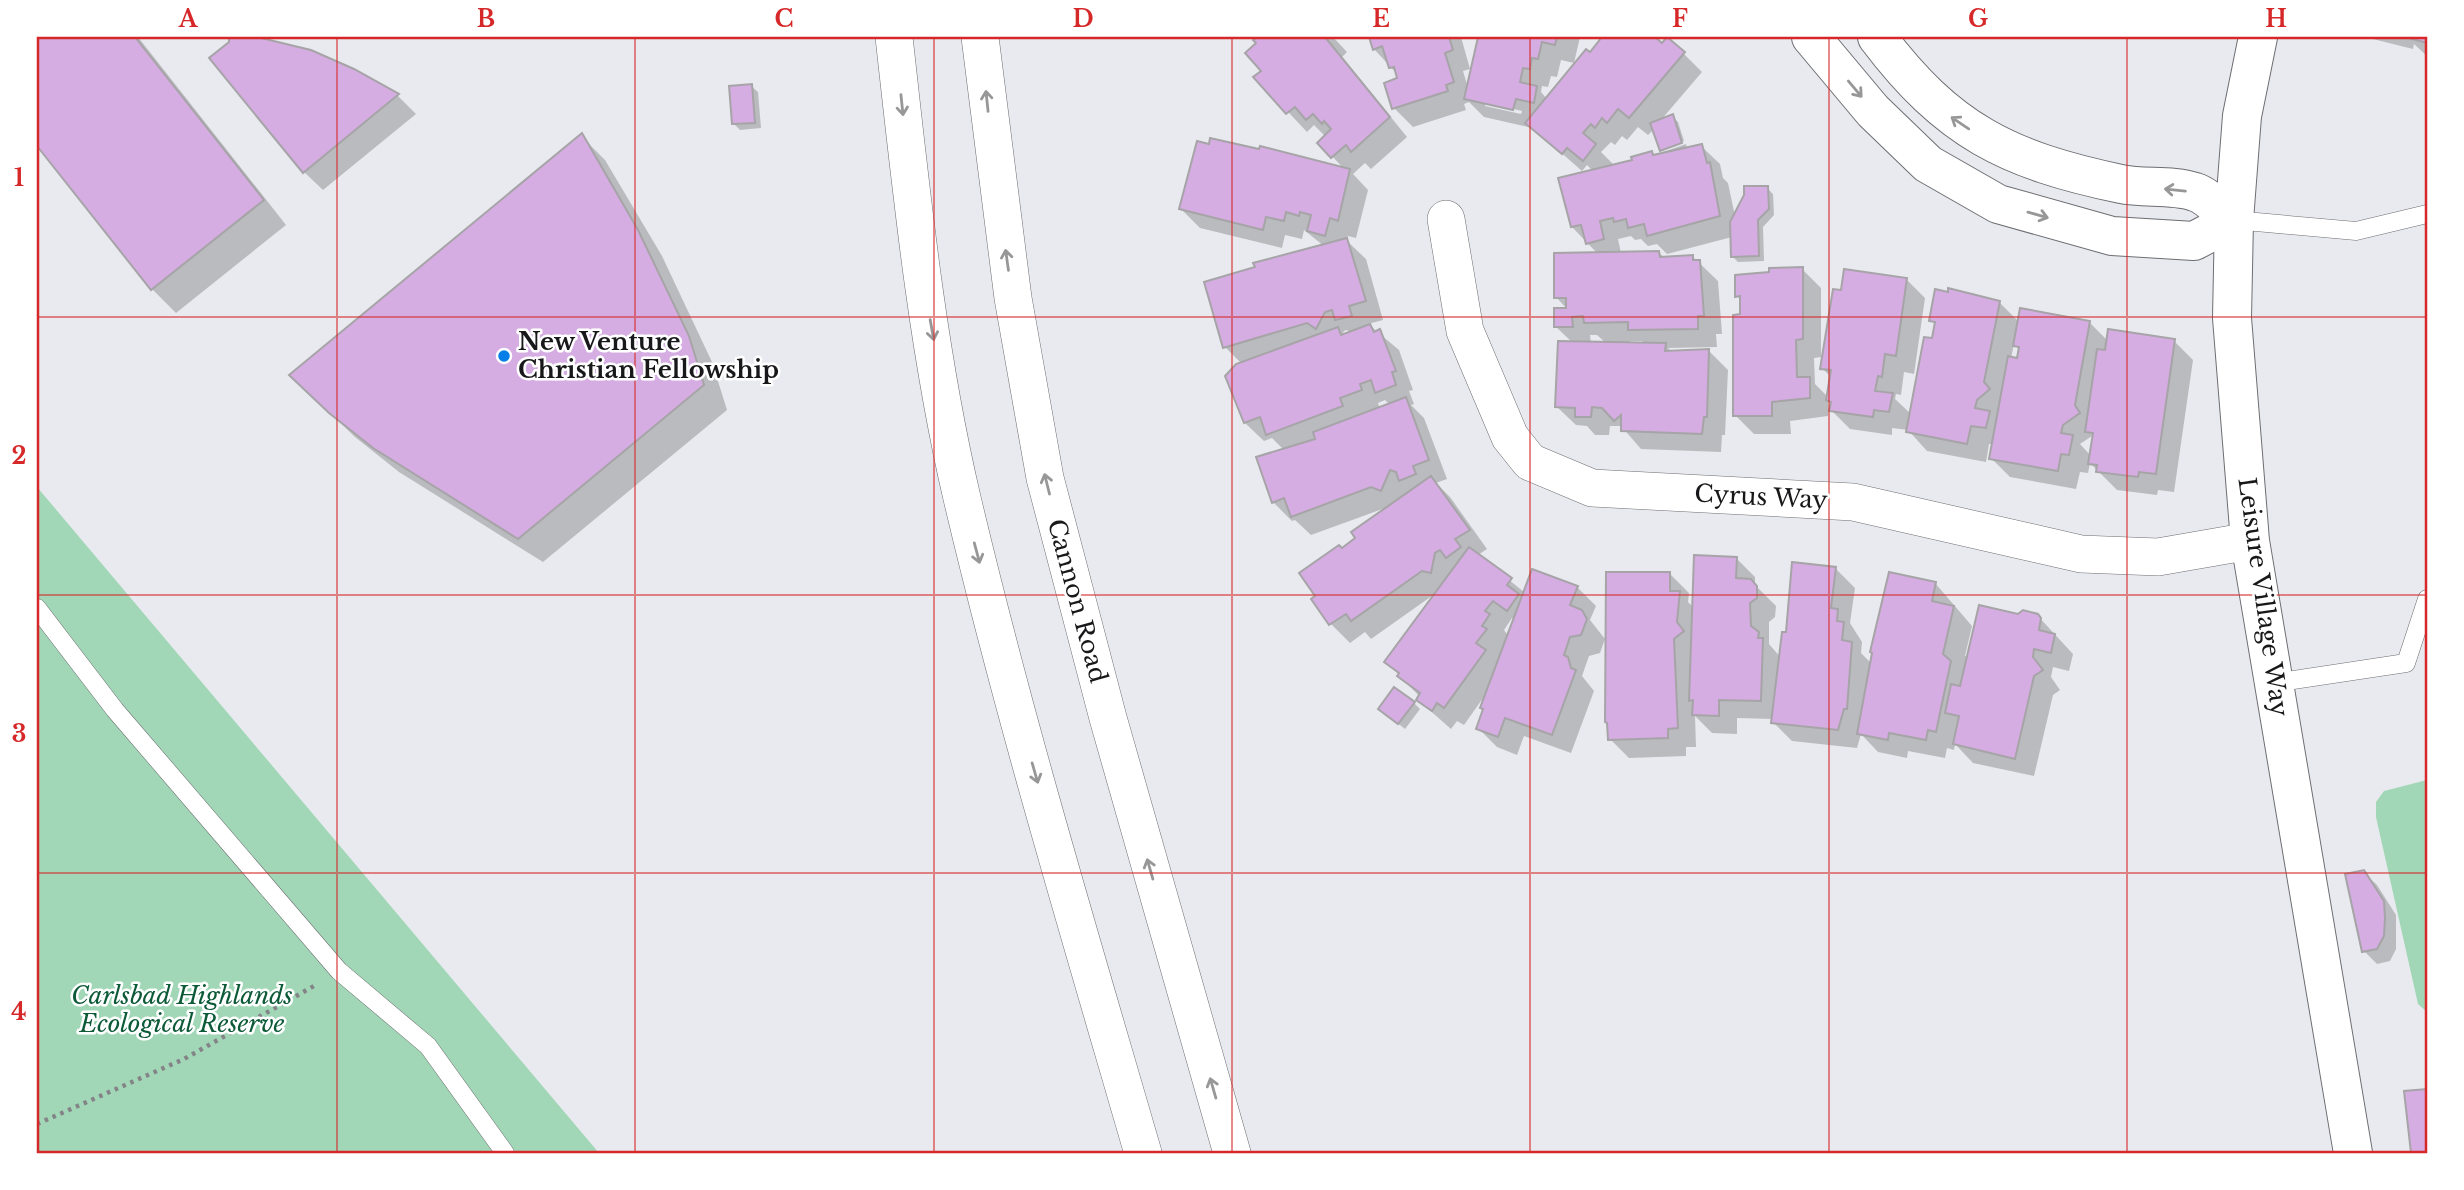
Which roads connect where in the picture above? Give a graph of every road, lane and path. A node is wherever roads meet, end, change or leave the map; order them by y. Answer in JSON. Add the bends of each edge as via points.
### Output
{"nodes":[{"id":1,"x":894,"y":37,"type":"edge"},
{"id":2,"x":980,"y":37,"type":"edge"},
{"id":3,"x":1811,"y":37,"type":"edge"},
{"id":4,"x":1877,"y":37,"type":"edge"},
{"id":5,"x":2258,"y":37,"type":"edge"},
{"id":6,"x":2427,"y":215,"type":"edge"},
{"id":7,"x":1446,"y":219,"type":"dead end"},
{"id":8,"x":2234,"y":220,"type":"junction"},
{"id":9,"x":2250,"y":541,"type":"junction"},
{"id":10,"x":2427,"y":599,"type":"edge"},
{"id":11,"x":37,"y":608,"type":"edge"},
{"id":12,"x":2274,"y":683,"type":"junction"},
{"id":13,"x":339,"y":971,"type":"junction"},
{"id":14,"x":37,"y":1124,"type":"edge"},
{"id":15,"x":505,"y":1153,"type":"edge"},
{"id":16,"x":1143,"y":1153,"type":"edge"},
{"id":17,"x":1232,"y":1153,"type":"edge"},
{"id":18,"x":2353,"y":1153,"type":"edge"}],
"edges":[{"from":1,"to":16,"type":"street","one_way":true,"via":[[929,312],[962,496]]},
{"from":17,"to":2,"type":"street","name":"Cannon Road","one_way":true,"via":[[1045,478],[1013,298]]},
{"from":3,"to":8,"type":"street","one_way":true,"via":[[1873,111],[1928,164],[1998,204],[2112,236],[2194,241]]},
{"from":8,"to":4,"type":"street","one_way":true,"via":[[2196,192],[2123,185],[2071,172],[2024,159],[1981,137],[1940,109]]},
{"from":5,"to":8,"type":"street","name":"Leisure Village Way","via":[[2242,116]]},
{"from":6,"to":8,"type":"lane","via":[[2356,231]]},
{"from":7,"to":9,"type":"street","name":"Cyrus Way","via":[[1465,331],[1510,437],[1531,462],[1592,488],[1853,502],[2081,554],[2158,557]]},
{"from":8,"to":9,"type":"street","name":"Leisure Village Way","via":[[2232,318]]},
{"from":9,"to":12,"type":"street","name":"Leisure Village Way"},
{"from":10,"to":12,"type":"lane","via":[[2406,663]]},
{"from":11,"to":13,"type":"lane","via":[[116,710]]},
{"from":12,"to":18,"type":"street","name":"Leisure Village Way"},
{"from":13,"to":14,"type":"path","via":[[184,1059]]},
{"from":13,"to":15,"type":"lane","via":[[428,1046]]}]}
